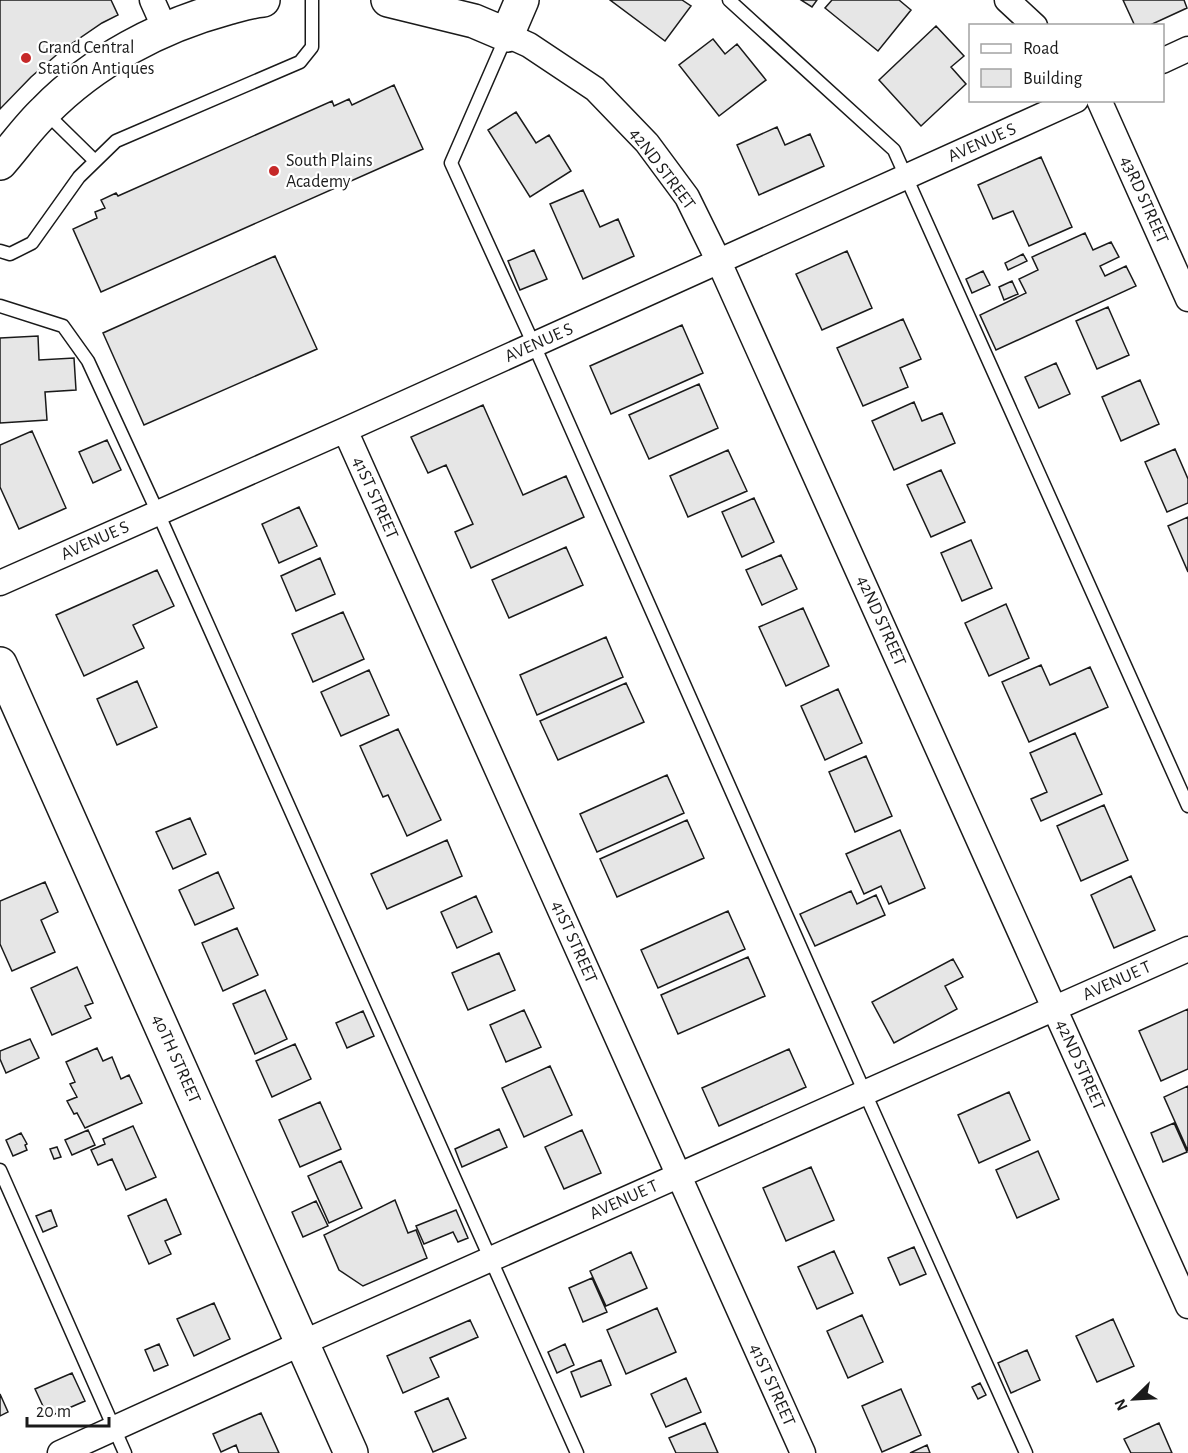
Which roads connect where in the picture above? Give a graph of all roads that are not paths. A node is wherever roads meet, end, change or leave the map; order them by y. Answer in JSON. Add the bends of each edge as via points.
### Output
{"nodes":[{"id":1,"x":263,"y":0,"type":"edge"},
{"id":2,"x":312,"y":0,"type":"edge"},
{"id":3,"x":388,"y":0,"type":"edge"},
{"id":4,"x":522,"y":0,"type":"edge"},
{"id":5,"x":729,"y":0,"type":"edge"},
{"id":6,"x":1007,"y":0,"type":"edge"},
{"id":7,"x":159,"y":14,"type":"edge"},
{"id":8,"x":1033,"y":24,"type":"edge"},
{"id":9,"x":507,"y":35,"type":"junction"},
{"id":10,"x":1188,"y":49,"type":"edge"},
{"id":11,"x":1164,"y":60,"type":"edge"},
{"id":12,"x":1072,"y":102,"type":"edge"},
{"id":13,"x":1100,"y":102,"type":"edge"},
{"id":14,"x":44,"y":111,"type":"junction"},
{"id":15,"x":95,"y":161,"type":"junction"},
{"id":16,"x":0,"y":163,"type":"edge"},
{"id":17,"x":907,"y":177,"type":"junction"},
{"id":18,"x":0,"y":251,"type":"edge"},
{"id":19,"x":720,"y":262,"type":"junction"},
{"id":20,"x":1188,"y":299,"type":"edge"},
{"id":21,"x":0,"y":306,"type":"edge"},
{"id":22,"x":534,"y":345,"type":"junction"},
{"id":23,"x":345,"y":430,"type":"junction"},
{"id":24,"x":158,"y":513,"type":"junction"},
{"id":25,"x":0,"y":583,"type":"edge"},
{"id":26,"x":0,"y":664,"type":"edge"},
{"id":27,"x":1188,"y":806,"type":"edge"},
{"id":28,"x":1188,"y":949,"type":"edge"},
{"id":29,"x":1054,"y":1008,"type":"junction"},
{"id":30,"x":865,"y":1093,"type":"junction"},
{"id":31,"x":0,"y":1170,"type":"edge"},
{"id":32,"x":679,"y":1176,"type":"junction"},
{"id":33,"x":490,"y":1259,"type":"junction"},
{"id":34,"x":1188,"y":1306,"type":"edge"},
{"id":35,"x":302,"y":1343,"type":"junction"},
{"id":36,"x":114,"y":1429,"type":"junction"},
{"id":37,"x":60,"y":1453,"type":"edge"},
{"id":38,"x":124,"y":1453,"type":"edge"},
{"id":39,"x":351,"y":1453,"type":"edge"},
{"id":40,"x":577,"y":1453,"type":"edge"},
{"id":41,"x":803,"y":1453,"type":"edge"},
{"id":42,"x":1026,"y":1453,"type":"edge"}],
"edges":[{"from":1,"to":7,"type":"street","via":[[200,15]]},
{"from":2,"to":15,"type":"lane","via":[[312,47],[300,62],[116,141]]},
{"from":3,"to":9,"type":"street","via":[[474,21]]},
{"from":4,"to":9,"type":"street"},
{"from":5,"to":17,"type":"lane","via":[[894,150]]},
{"from":6,"to":8,"type":"street"},
{"from":7,"to":14,"type":"street","via":[[139,41],[87,74]]},
{"from":9,"to":19,"type":"street","name":"42ND STREET","via":[[529,45],[594,89],[647,143],[687,197]]},
{"from":9,"to":22,"type":"lane","via":[[451,163]]},
{"from":10,"to":11,"type":"street"},
{"from":12,"to":17,"type":"street","name":"AVENUE S"},
{"from":13,"to":20,"type":"street","name":"43RD STREET"},
{"from":14,"to":15,"type":"lane"},
{"from":14,"to":16,"type":"street"},
{"from":15,"to":18,"type":"lane","via":[[32,243],[10,254]]},
{"from":17,"to":19,"type":"street","name":"AVENUE S"},
{"from":17,"to":27,"type":"lane"},
{"from":19,"to":22,"type":"street","name":"AVENUE S"},
{"from":19,"to":29,"type":"street","name":"42ND STREET"},
{"from":21,"to":24,"type":"lane","via":[[63,326],[88,361]]},
{"from":22,"to":23,"type":"street","name":"AVENUE S"},
{"from":22,"to":30,"type":"lane"},
{"from":23,"to":24,"type":"street","name":"AVENUE S"},
{"from":23,"to":32,"type":"street","name":"41ST STREET"},
{"from":24,"to":25,"type":"street","name":"AVENUE S"},
{"from":24,"to":33,"type":"lane"},
{"from":26,"to":35,"type":"street","name":"40TH STREET"},
{"from":28,"to":29,"type":"street","name":"AVENUE T"},
{"from":29,"to":30,"type":"street","name":"AVENUE T"},
{"from":29,"to":34,"type":"street","name":"42ND STREET"},
{"from":30,"to":32,"type":"street","name":"AVENUE T"},
{"from":30,"to":42,"type":"lane"},
{"from":31,"to":36,"type":"lane"},
{"from":32,"to":33,"type":"street","name":"AVENUE T"},
{"from":32,"to":41,"type":"street","name":"41ST STREET"},
{"from":33,"to":35,"type":"street","name":"AVENUE T"},
{"from":33,"to":40,"type":"lane"},
{"from":35,"to":36,"type":"street","name":"AVENUE T"},
{"from":35,"to":39,"type":"street","name":"40TH STREET"},
{"from":36,"to":37,"type":"street","name":"AVENUE T"},
{"from":36,"to":38,"type":"lane"}]}
